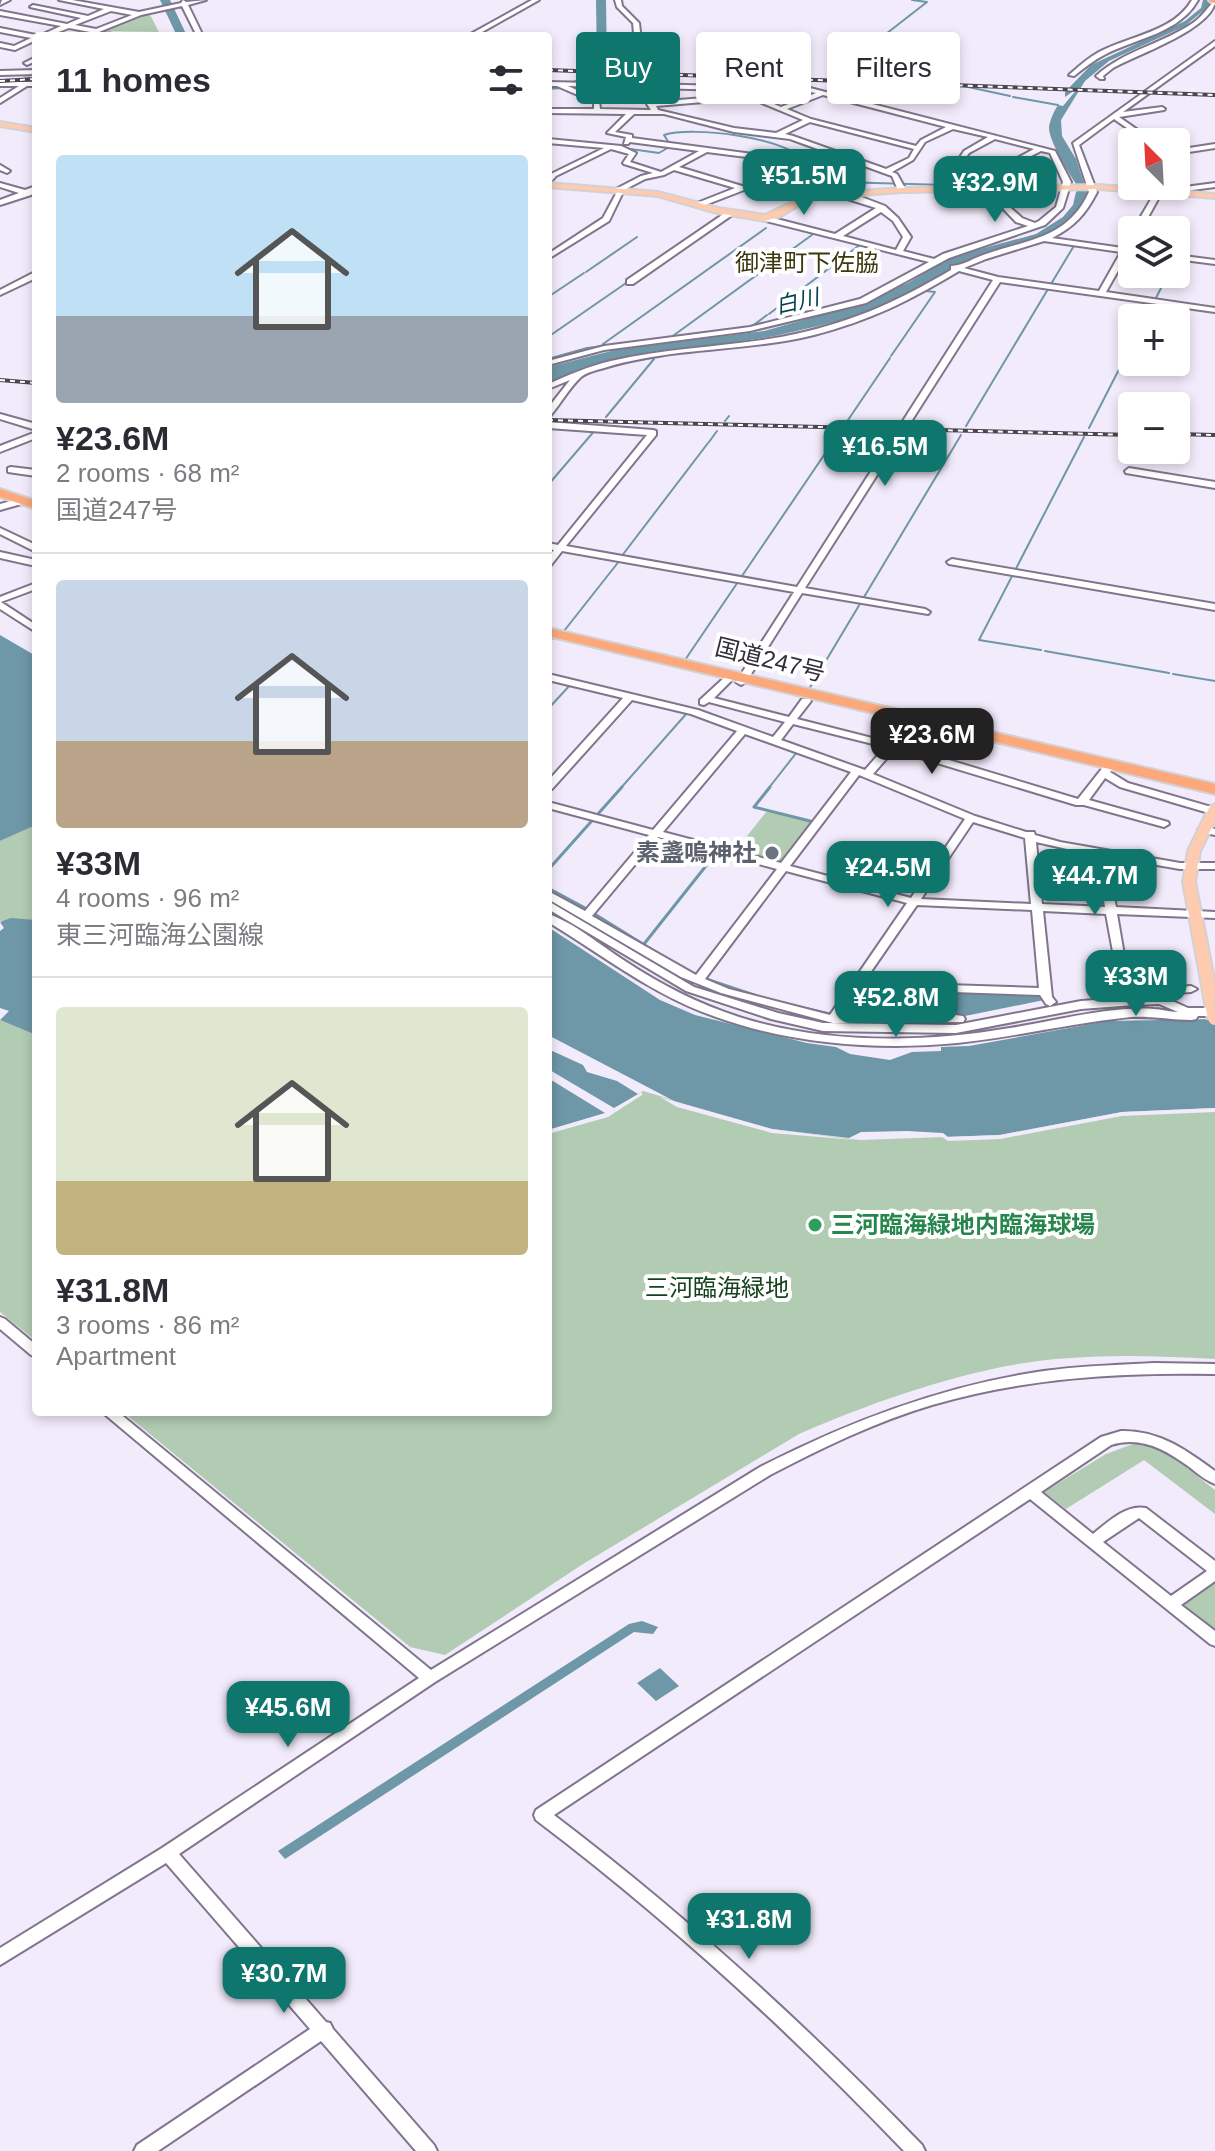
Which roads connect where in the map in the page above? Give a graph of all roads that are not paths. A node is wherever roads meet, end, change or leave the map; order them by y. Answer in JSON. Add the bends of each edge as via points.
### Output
{"nodes":[{"id":1,"x":7,"y":0,"type":"edge"},
{"id":2,"x":52,"y":0,"type":"edge"},
{"id":3,"x":62,"y":0,"type":"edge"},
{"id":4,"x":203,"y":0,"type":"edge"},
{"id":5,"x":536,"y":0,"type":"edge"},
{"id":6,"x":618,"y":0,"type":"edge"},
{"id":7,"x":1195,"y":0,"type":"edge"},
{"id":8,"x":1215,"y":1,"type":"edge"},
{"id":9,"x":149,"y":2,"type":"dead end"},
{"id":10,"x":0,"y":3,"type":"edge"},
{"id":11,"x":183,"y":3,"type":"edge"},
{"id":12,"x":33,"y":7,"type":"junction"},
{"id":13,"x":111,"y":9,"type":"junction"},
{"id":14,"x":156,"y":11,"type":"junction"},
{"id":15,"x":0,"y":13,"type":"edge"},
{"id":16,"x":139,"y":14,"type":"junction"},
{"id":17,"x":10,"y":16,"type":"junction"},
{"id":18,"x":89,"y":18,"type":"junction"},
{"id":19,"x":0,"y":20,"type":"edge"},
{"id":20,"x":65,"y":27,"type":"junction"},
{"id":21,"x":0,"y":32,"type":"edge"},
{"id":22,"x":52,"y":32,"type":"edge"},
{"id":23,"x":87,"y":32,"type":"edge"},
{"id":24,"x":94,"y":32,"type":"edge"},
{"id":25,"x":198,"y":32,"type":"edge"},
{"id":26,"x":477,"y":32,"type":"edge"},
{"id":27,"x":637,"y":32,"type":"edge"},
{"id":28,"x":32,"y":36,"type":"edge"},
{"id":29,"x":32,"y":40,"type":"edge"},
{"id":30,"x":1215,"y":43,"type":"edge"},
{"id":31,"x":24,"y":44,"type":"junction"},
{"id":32,"x":0,"y":45,"type":"edge"},
{"id":33,"x":32,"y":45,"type":"edge"},
{"id":34,"x":0,"y":73,"type":"edge"},
{"id":35,"x":28,"y":75,"type":"edge"},
{"id":36,"x":1072,"y":75,"type":"dead end"},
{"id":37,"x":1102,"y":78,"type":"dead end"},
{"id":38,"x":0,"y":84,"type":"edge"},
{"id":39,"x":552,"y":84,"type":"edge"},
{"id":40,"x":568,"y":85,"type":"junction"},
{"id":41,"x":576,"y":85,"type":"edge"},
{"id":42,"x":811,"y":92,"type":"edge"},
{"id":43,"x":823,"y":93,"type":"junction"},
{"id":44,"x":0,"y":101,"type":"edge"},
{"id":45,"x":1131,"y":102,"type":"junction"},
{"id":46,"x":650,"y":104,"type":"edge"},
{"id":47,"x":771,"y":104,"type":"edge"},
{"id":48,"x":781,"y":109,"type":"junction"},
{"id":49,"x":552,"y":111,"type":"edge"},
{"id":50,"x":563,"y":111,"type":"junction"},
{"id":51,"x":597,"y":112,"type":"junction"},
{"id":52,"x":631,"y":113,"type":"junction"},
{"id":53,"x":656,"y":113,"type":"junction"},
{"id":54,"x":1113,"y":115,"type":"junction"},
{"id":55,"x":809,"y":120,"type":"junction"},
{"id":56,"x":0,"y":124,"type":"edge"},
{"id":57,"x":756,"y":126,"type":"dead end"},
{"id":58,"x":953,"y":126,"type":"junction"},
{"id":59,"x":1132,"y":128,"type":"edge"},
{"id":60,"x":32,"y":129,"type":"edge"},
{"id":61,"x":729,"y":129,"type":"junction"},
{"id":62,"x":778,"y":135,"type":"junction"},
{"id":63,"x":994,"y":137,"type":"junction"},
{"id":64,"x":552,"y":141,"type":"edge"},
{"id":65,"x":624,"y":145,"type":"junction"},
{"id":66,"x":815,"y":145,"type":"junction"},
{"id":67,"x":1215,"y":146,"type":"edge"},
{"id":68,"x":610,"y":147,"type":"junction"},
{"id":69,"x":917,"y":148,"type":"junction"},
{"id":70,"x":707,"y":149,"type":"junction"},
{"id":71,"x":1040,"y":149,"type":"junction"},
{"id":72,"x":1190,"y":150,"type":"edge"},
{"id":73,"x":792,"y":156,"type":"junction"},
{"id":74,"x":0,"y":167,"type":"edge"},
{"id":75,"x":674,"y":168,"type":"junction"},
{"id":76,"x":886,"y":172,"type":"junction"},
{"id":77,"x":0,"y":174,"type":"edge"},
{"id":78,"x":662,"y":174,"type":"junction"},
{"id":79,"x":990,"y":175,"type":"dead end"},
{"id":80,"x":552,"y":177,"type":"edge"},
{"id":81,"x":806,"y":178,"type":"junction"},
{"id":82,"x":552,"y":179,"type":"edge"},
{"id":83,"x":961,"y":181,"type":"dead end"},
{"id":84,"x":0,"y":185,"type":"edge"},
{"id":85,"x":901,"y":185,"type":"junction"},
{"id":86,"x":1215,"y":185,"type":"edge"},
{"id":87,"x":1068,"y":187,"type":"junction"},
{"id":88,"x":1092,"y":187,"type":"junction"},
{"id":89,"x":1118,"y":187,"type":"edge"},
{"id":90,"x":742,"y":188,"type":"junction"},
{"id":91,"x":1190,"y":188,"type":"edge"},
{"id":92,"x":32,"y":189,"type":"edge"},
{"id":93,"x":620,"y":190,"type":"junction"},
{"id":94,"x":988,"y":190,"type":"junction"},
{"id":95,"x":25,"y":192,"type":"junction"},
{"id":96,"x":1190,"y":193,"type":"edge"},
{"id":97,"x":32,"y":194,"type":"edge"},
{"id":98,"x":844,"y":194,"type":"junction"},
{"id":99,"x":1215,"y":196,"type":"edge"},
{"id":100,"x":0,"y":203,"type":"edge"},
{"id":101,"x":700,"y":205,"type":"junction"},
{"id":102,"x":882,"y":208,"type":"junction"},
{"id":103,"x":731,"y":213,"type":"junction"},
{"id":104,"x":765,"y":218,"type":"junction"},
{"id":105,"x":1036,"y":226,"type":"junction"},
{"id":106,"x":837,"y":236,"type":"junction"},
{"id":107,"x":1045,"y":239,"type":"junction"},
{"id":108,"x":1118,"y":249,"type":"edge"},
{"id":109,"x":899,"y":251,"type":"junction"},
{"id":110,"x":552,"y":254,"type":"edge"},
{"id":111,"x":1190,"y":259,"type":"edge"},
{"id":112,"x":935,"y":262,"type":"junction"},
{"id":113,"x":1215,"y":262,"type":"edge"},
{"id":114,"x":1118,"y":268,"type":"edge"},
{"id":115,"x":956,"y":269,"type":"junction"},
{"id":116,"x":32,"y":277,"type":"edge"},
{"id":117,"x":998,"y":279,"type":"junction"},
{"id":118,"x":630,"y":282,"type":"dead end"},
{"id":119,"x":1,"y":292,"type":"edge"},
{"id":120,"x":1101,"y":294,"type":"junction"},
{"id":121,"x":1215,"y":310,"type":"edge"},
{"id":122,"x":788,"y":320,"type":"junction"},
{"id":123,"x":808,"y":333,"type":"junction"},
{"id":124,"x":552,"y":362,"type":"edge"},
{"id":125,"x":580,"y":373,"type":"junction"},
{"id":126,"x":552,"y":385,"type":"edge"},
{"id":127,"x":552,"y":408,"type":"edge"},
{"id":128,"x":0,"y":416,"type":"edge"},
{"id":129,"x":552,"y":425,"type":"edge"},
{"id":130,"x":32,"y":426,"type":"edge"},
{"id":131,"x":32,"y":437,"type":"edge"},
{"id":132,"x":0,"y":449,"type":"edge"},
{"id":133,"x":0,"y":465,"type":"edge"},
{"id":134,"x":11,"y":470,"type":"junction"},
{"id":135,"x":32,"y":471,"type":"edge"},
{"id":136,"x":1129,"y":471,"type":"dead end"},
{"id":137,"x":0,"y":475,"type":"edge"},
{"id":138,"x":1215,"y":485,"type":"edge"},
{"id":139,"x":0,"y":491,"type":"edge"},
{"id":140,"x":31,"y":502,"type":"edge"},
{"id":141,"x":0,"y":507,"type":"edge"},
{"id":142,"x":0,"y":531,"type":"edge"},
{"id":143,"x":32,"y":547,"type":"edge"},
{"id":144,"x":552,"y":547,"type":"edge"},
{"id":145,"x":560,"y":548,"type":"junction"},
{"id":146,"x":0,"y":555,"type":"edge"},
{"id":147,"x":552,"y":558,"type":"edge"},
{"id":148,"x":32,"y":562,"type":"edge"},
{"id":149,"x":952,"y":562,"type":"dead end"},
{"id":150,"x":32,"y":588,"type":"edge"},
{"id":151,"x":801,"y":590,"type":"junction"},
{"id":152,"x":0,"y":603,"type":"edge"},
{"id":153,"x":1215,"y":607,"type":"edge"},
{"id":154,"x":925,"y":612,"type":"dead end"},
{"id":155,"x":32,"y":626,"type":"edge"},
{"id":156,"x":552,"y":636,"type":"edge"},
{"id":157,"x":552,"y":678,"type":"edge"},
{"id":158,"x":737,"y":679,"type":"junction"},
{"id":159,"x":630,"y":696,"type":"junction"},
{"id":160,"x":708,"y":699,"type":"junction"},
{"id":161,"x":806,"y":701,"type":"dead end"},
{"id":162,"x":694,"y":712,"type":"junction"},
{"id":163,"x":792,"y":719,"type":"junction"},
{"id":164,"x":742,"y":731,"type":"junction"},
{"id":165,"x":774,"y":742,"type":"junction"},
{"id":166,"x":892,"y":746,"type":"junction"},
{"id":167,"x":1106,"y":770,"type":"junction"},
{"id":168,"x":862,"y":773,"type":"junction"},
{"id":169,"x":552,"y":783,"type":"edge"},
{"id":170,"x":1215,"y":791,"type":"edge"},
{"id":171,"x":1082,"y":801,"type":"junction"},
{"id":172,"x":552,"y":806,"type":"edge"},
{"id":173,"x":1214,"y":809,"type":"edge"},
{"id":174,"x":971,"y":818,"type":"junction"},
{"id":175,"x":1164,"y":824,"type":"dead end"},
{"id":176,"x":1209,"y":831,"type":"edge"},
{"id":177,"x":657,"y":833,"type":"junction"},
{"id":178,"x":1030,"y":834,"type":"junction"},
{"id":179,"x":1081,"y":849,"type":"junction"},
{"id":180,"x":1215,"y":866,"type":"edge"},
{"id":181,"x":783,"y":867,"type":"junction"},
{"id":182,"x":1190,"y":867,"type":"junction"},
{"id":183,"x":552,"y":896,"type":"edge"},
{"id":184,"x":914,"y":902,"type":"junction"},
{"id":185,"x":552,"y":906,"type":"edge"},
{"id":186,"x":1037,"y":908,"type":"junction"},
{"id":187,"x":1112,"y":911,"type":"junction"},
{"id":188,"x":1195,"y":914,"type":"junction"},
{"id":189,"x":587,"y":915,"type":"junction"},
{"id":190,"x":1215,"y":915,"type":"edge"},
{"id":191,"x":552,"y":919,"type":"edge"},
{"id":192,"x":697,"y":981,"type":"junction"},
{"id":193,"x":1191,"y":989,"type":"dead end"},
{"id":194,"x":1125,"y":993,"type":"junction"},
{"id":195,"x":1048,"y":997,"type":"junction"},
{"id":196,"x":1212,"y":1015,"type":"edge"},
{"id":197,"x":833,"y":1019,"type":"junction"},
{"id":198,"x":960,"y":1019,"type":"junction"},
{"id":199,"x":0,"y":1322,"type":"edge"},
{"id":200,"x":32,"y":1349,"type":"edge"},
{"id":201,"x":1215,"y":1369,"type":"edge"},
{"id":202,"x":114,"y":1416,"type":"edge"},
{"id":203,"x":1215,"y":1479,"type":"edge"},
{"id":204,"x":1030,"y":1491,"type":"junction"},
{"id":205,"x":1093,"y":1541,"type":"junction"},
{"id":206,"x":1215,"y":1571,"type":"edge"},
{"id":207,"x":1171,"y":1604,"type":"junction"},
{"id":208,"x":1215,"y":1640,"type":"edge"},
{"id":209,"x":430,"y":1678,"type":"junction"},
{"id":210,"x":168,"y":1853,"type":"junction"},
{"id":211,"x":0,"y":1957,"type":"edge"},
{"id":212,"x":324,"y":2029,"type":"junction"},
{"id":213,"x":143,"y":2151,"type":"edge"},
{"id":214,"x":428,"y":2151,"type":"edge"},
{"id":215,"x":916,"y":2151,"type":"edge"}],
"edges":[{"from":1,"to":10,"type":"street"},
{"from":2,"to":12,"type":"street"},
{"from":3,"to":13,"type":"street"},
{"from":4,"to":11,"type":"street"},
{"from":5,"to":26,"type":"street"},
{"from":6,"to":27,"type":"street"},
{"from":7,"to":36,"type":"street","via":[[1178,20],[1104,53]]},
{"from":8,"to":37,"type":"street","via":[[1202,20],[1119,59]]},
{"from":9,"to":14,"type":"street"},
{"from":11,"to":14,"type":"street"},
{"from":11,"to":25,"type":"street"},
{"from":12,"to":17,"type":"street"},
{"from":12,"to":18,"type":"street"},
{"from":13,"to":16,"type":"street"},
{"from":13,"to":18,"type":"street"},
{"from":14,"to":16,"type":"street"},
{"from":15,"to":17,"type":"street"},
{"from":16,"to":24,"type":"street"},
{"from":17,"to":19,"type":"street"},
{"from":17,"to":20,"type":"street"},
{"from":18,"to":20,"type":"street"},
{"from":20,"to":22,"type":"street"},
{"from":20,"to":23,"type":"street"},
{"from":21,"to":28,"type":"street"},
{"from":29,"to":31,"type":"street"},
{"from":30,"to":45,"type":"street"},
{"from":31,"to":32,"type":"street"},
{"from":31,"to":33,"type":"street"},
{"from":34,"to":35,"type":"street"},
{"from":35,"to":38,"type":"street"},
{"from":35,"to":44,"type":"street"},
{"from":39,"to":40,"type":"street"},
{"from":40,"to":41,"type":"street"},
{"from":40,"to":50,"type":"street","via":[[559,101]]},
{"from":40,"to":51,"type":"street","via":[[597,101]]},
{"from":42,"to":43,"type":"street"},
{"from":43,"to":48,"type":"street"},
{"from":43,"to":58,"type":"street"},
{"from":45,"to":54,"type":"street"},
{"from":45,"to":54,"type":"street","via":[[1162,109]]},
{"from":46,"to":53,"type":"street"},
{"from":47,"to":48,"type":"street"},
{"from":48,"to":55,"type":"street"},
{"from":49,"to":50,"type":"street"},
{"from":50,"to":51,"type":"street"},
{"from":51,"to":52,"type":"street"},
{"from":52,"to":53,"type":"street"},
{"from":52,"to":65,"type":"street","via":[[610,133],[630,136]]},
{"from":53,"to":61,"type":"street"},
{"from":54,"to":59,"type":"street"},
{"from":54,"to":88,"type":"street","via":[[1075,144]]},
{"from":55,"to":62,"type":"street"},
{"from":55,"to":69,"type":"street"},
{"from":56,"to":60,"type":"main road"},
{"from":57,"to":61,"type":"street"},
{"from":58,"to":63,"type":"street"},
{"from":58,"to":69,"type":"street"},
{"from":61,"to":62,"type":"street"},
{"from":62,"to":66,"type":"street"},
{"from":63,"to":71,"type":"street"},
{"from":63,"to":83,"type":"street","via":[[966,152],[957,166]]},
{"from":64,"to":68,"type":"street"},
{"from":65,"to":68,"type":"street"},
{"from":65,"to":70,"type":"street"},
{"from":65,"to":78,"type":"street","via":[[633,153],[626,163]]},
{"from":66,"to":73,"type":"street"},
{"from":66,"to":76,"type":"street"},
{"from":67,"to":72,"type":"street"},
{"from":68,"to":80,"type":"street"},
{"from":69,"to":76,"type":"street","via":[[905,164]]},
{"from":70,"to":73,"type":"street"},
{"from":70,"to":75,"type":"street"},
{"from":71,"to":79,"type":"street"},
{"from":71,"to":87,"type":"street","via":[[1053,152]]},
{"from":73,"to":81,"type":"street","via":[[804,164]]},
{"from":74,"to":77,"type":"street","via":[[7,171]]},
{"from":75,"to":78,"type":"street"},
{"from":75,"to":90,"type":"street"},
{"from":76,"to":85,"type":"street","via":[[899,177]]},
{"from":78,"to":93,"type":"street"},
{"from":81,"to":90,"type":"street"},
{"from":81,"to":98,"type":"street"},
{"from":82,"to":93,"type":"main road"},
{"from":84,"to":95,"type":"street"},
{"from":85,"to":94,"type":"main road"},
{"from":85,"to":98,"type":"main road"},
{"from":86,"to":91,"type":"street"},
{"from":87,"to":88,"type":"main road"},
{"from":87,"to":94,"type":"main road"},
{"from":87,"to":105,"type":"street","via":[[1059,208]]},
{"from":88,"to":89,"type":"main road"},
{"from":88,"to":107,"type":"street","via":[[1079,218]]},
{"from":90,"to":101,"type":"street"},
{"from":92,"to":95,"type":"street"},
{"from":93,"to":101,"type":"main road"},
{"from":93,"to":110,"type":"street","via":[[606,219]]},
{"from":94,"to":105,"type":"street","via":[[1019,220]]},
{"from":95,"to":97,"type":"street"},
{"from":95,"to":100,"type":"street"},
{"from":96,"to":99,"type":"main road"},
{"from":98,"to":102,"type":"street"},
{"from":98,"to":104,"type":"main road","via":[[807,197]]},
{"from":101,"to":103,"type":"main road"},
{"from":102,"to":106,"type":"street"},
{"from":102,"to":109,"type":"street","via":[[907,237]]},
{"from":103,"to":104,"type":"main road"},
{"from":103,"to":118,"type":"street"},
{"from":104,"to":106,"type":"street"},
{"from":105,"to":112,"type":"street"},
{"from":106,"to":109,"type":"street"},
{"from":107,"to":108,"type":"street"},
{"from":107,"to":115,"type":"street"},
{"from":109,"to":112,"type":"street"},
{"from":111,"to":113,"type":"street"},
{"from":112,"to":115,"type":"street"},
{"from":112,"to":122,"type":"street","via":[[863,301]]},
{"from":114,"to":120,"type":"street"},
{"from":115,"to":117,"type":"street"},
{"from":115,"to":123,"type":"street","via":[[904,301]]},
{"from":116,"to":119,"type":"street"},
{"from":117,"to":120,"type":"street"},
{"from":117,"to":151,"type":"street"},
{"from":120,"to":121,"type":"street"},
{"from":122,"to":123,"type":"street"},
{"from":122,"to":124,"type":"street","via":[[604,348]]},
{"from":123,"to":125,"type":"street","via":[[633,359]]},
{"from":125,"to":126,"type":"street"},
{"from":125,"to":127,"type":"street"},
{"from":128,"to":130,"type":"street"},
{"from":129,"to":145,"type":"street","via":[[653,433]]},
{"from":131,"to":132,"type":"street"},
{"from":133,"to":134,"type":"street"},
{"from":134,"to":135,"type":"street"},
{"from":134,"to":137,"type":"street"},
{"from":136,"to":138,"type":"street"},
{"from":139,"to":140,"type":"highway"},
{"from":140,"to":141,"type":"street"},
{"from":142,"to":143,"type":"street"},
{"from":144,"to":145,"type":"street"},
{"from":145,"to":147,"type":"street"},
{"from":145,"to":151,"type":"street"},
{"from":146,"to":148,"type":"street"},
{"from":149,"to":153,"type":"street"},
{"from":150,"to":152,"type":"street"},
{"from":151,"to":154,"type":"street"},
{"from":151,"to":158,"type":"street"},
{"from":152,"to":155,"type":"street"},
{"from":156,"to":158,"type":"highway","name":"国道247号"},
{"from":157,"to":159,"type":"street"},
{"from":158,"to":160,"type":"street"},
{"from":158,"to":167,"type":"highway","name":"国道247号"},
{"from":158,"to":170,"type":"highway","name":"国道247号"},
{"from":159,"to":162,"type":"street"},
{"from":159,"to":169,"type":"street"},
{"from":160,"to":162,"type":"street"},
{"from":160,"to":163,"type":"street"},
{"from":161,"to":163,"type":"street"},
{"from":162,"to":164,"type":"street"},
{"from":163,"to":165,"type":"street"},
{"from":163,"to":166,"type":"street"},
{"from":164,"to":165,"type":"street"},
{"from":164,"to":177,"type":"street"},
{"from":165,"to":168,"type":"street"},
{"from":166,"to":168,"type":"street"},
{"from":166,"to":171,"type":"street"},
{"from":167,"to":170,"type":"highway","name":"国道247号"},
{"from":167,"to":171,"type":"street"},
{"from":167,"to":173,"type":"street","via":[[1124,785]]},
{"from":168,"to":174,"type":"street"},
{"from":168,"to":181,"type":"street"},
{"from":171,"to":175,"type":"street"},
{"from":172,"to":177,"type":"street"},
{"from":173,"to":176,"type":"main road"},
{"from":174,"to":178,"type":"street"},
{"from":174,"to":184,"type":"street"},
{"from":176,"to":182,"type":"main road"},
{"from":177,"to":181,"type":"street"},
{"from":177,"to":189,"type":"street"},
{"from":178,"to":179,"type":"street"},
{"from":178,"to":186,"type":"street"},
{"from":179,"to":182,"type":"street"},
{"from":179,"to":187,"type":"street","via":[[1085,874],[1105,875]]},
{"from":180,"to":182,"type":"street"},
{"from":181,"to":184,"type":"street"},
{"from":181,"to":192,"type":"street"},
{"from":182,"to":188,"type":"main road"},
{"from":183,"to":189,"type":"street"},
{"from":184,"to":186,"type":"street"},
{"from":184,"to":197,"type":"street"},
{"from":185,"to":196,"type":"street","via":[[690,989],[823,1027],[956,1029],[1081,1005],[1161,1000],[1186,1012]]},
{"from":186,"to":187,"type":"street"},
{"from":186,"to":195,"type":"street"},
{"from":187,"to":188,"type":"street"},
{"from":187,"to":194,"type":"street"},
{"from":188,"to":190,"type":"street"},
{"from":188,"to":196,"type":"main road"},
{"from":189,"to":192,"type":"street"},
{"from":191,"to":196,"type":"street","via":[[674,995],[817,1038],[954,1039],[1104,1014]]},
{"from":192,"to":197,"type":"street"},
{"from":193,"to":194,"type":"street"},
{"from":194,"to":195,"type":"street"},
{"from":195,"to":198,"type":"street"},
{"from":195,"to":198,"type":"street","via":[[947,988]]},
{"from":197,"to":198,"type":"street"},
{"from":199,"to":200,"type":"street"},
{"from":201,"to":209,"type":"street","via":[[1117,1368],[1029,1376],[939,1397],[843,1431],[765,1471]]},
{"from":202,"to":209,"type":"street"},
{"from":203,"to":204,"type":"street","via":[[1162,1442],[1129,1436],[1106,1441]]},
{"from":204,"to":205,"type":"street"},
{"from":204,"to":215,"type":"street","via":[[542,1815],[695,1940]]},
{"from":205,"to":206,"type":"street","via":[[1141,1512]]},
{"from":205,"to":207,"type":"street"},
{"from":206,"to":207,"type":"street"},
{"from":207,"to":208,"type":"street"},
{"from":209,"to":210,"type":"street"},
{"from":210,"to":211,"type":"street"},
{"from":210,"to":212,"type":"street"},
{"from":212,"to":213,"type":"street"},
{"from":212,"to":214,"type":"street"}]}
